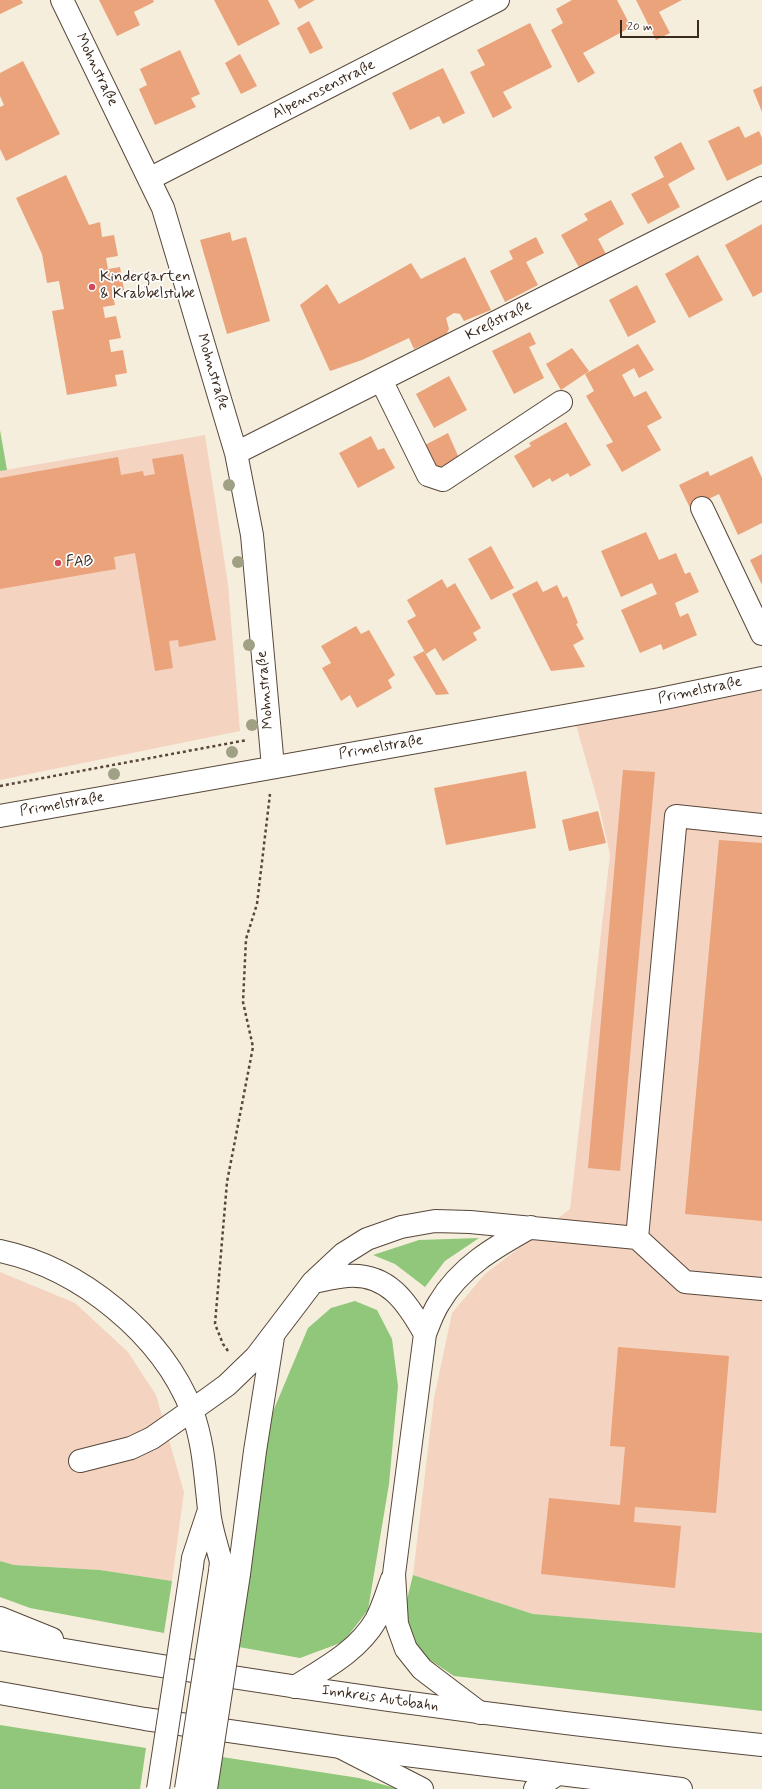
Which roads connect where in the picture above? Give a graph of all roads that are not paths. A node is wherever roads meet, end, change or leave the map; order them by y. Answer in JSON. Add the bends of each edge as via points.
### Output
{"nodes":[{"id":1,"x":62,"y":0,"type":"edge"},
{"id":2,"x":498,"y":0,"type":"edge"},
{"id":3,"x":149,"y":179,"type":"junction"},
{"id":4,"x":762,"y":188,"type":"edge"},
{"id":5,"x":381,"y":380,"type":"junction"},
{"id":6,"x":561,"y":402,"type":"dead end"},
{"id":7,"x":236,"y":454,"type":"junction"},
{"id":8,"x":702,"y":508,"type":"dead end"},
{"id":9,"x":762,"y":634,"type":"edge"},
{"id":10,"x":762,"y":678,"type":"edge"},
{"id":11,"x":273,"y":768,"type":"junction"},
{"id":12,"x":0,"y":816,"type":"edge"},
{"id":13,"x":762,"y":825,"type":"edge"},
{"id":14,"x":531,"y":1227,"type":"junction"},
{"id":15,"x":637,"y":1238,"type":"junction"},
{"id":16,"x":0,"y":1251,"type":"edge"},
{"id":17,"x":313,"y":1282,"type":"junction"},
{"id":18,"x":762,"y":1289,"type":"edge"},
{"id":19,"x":425,"y":1334,"type":"junction"},
{"id":20,"x":273,"y":1337,"type":"junction"},
{"id":21,"x":192,"y":1411,"type":"junction"},
{"id":22,"x":80,"y":1461,"type":"dead end"},
{"id":23,"x":209,"y":1510,"type":"junction"},
{"id":24,"x":230,"y":1572,"type":"junction"},
{"id":25,"x":394,"y":1574,"type":"junction"},
{"id":26,"x":0,"y":1618,"type":"edge"},
{"id":27,"x":0,"y":1639,"type":"edge"},
{"id":28,"x":92,"y":1655,"type":"junction"},
{"id":29,"x":295,"y":1687,"type":"junction"},
{"id":30,"x":0,"y":1693,"type":"edge"},
{"id":31,"x":480,"y":1713,"type":"junction"},
{"id":32,"x":762,"y":1745,"type":"edge"},
{"id":33,"x":341,"y":1747,"type":"junction"},
{"id":34,"x":556,"y":1775,"type":"junction"},
{"id":35,"x":158,"y":1789,"type":"edge"},
{"id":36,"x":186,"y":1789,"type":"edge"},
{"id":37,"x":206,"y":1789,"type":"edge"},
{"id":38,"x":422,"y":1789,"type":"edge"},
{"id":39,"x":535,"y":1789,"type":"edge"},
{"id":40,"x":681,"y":1789,"type":"edge"}],
"edges":[{"from":1,"to":3,"type":"main road","name":"Mohnstraße"},
{"from":2,"to":3,"type":"main road","name":"Alpenrosenstraße"},
{"from":3,"to":7,"type":"main road","name":"Mohnstraße","via":[[163,208]]},
{"from":4,"to":5,"type":"main road","name":"Kreßstraße"},
{"from":5,"to":6,"type":"main road","via":[[428,475],[443,480]]},
{"from":5,"to":7,"type":"main road","name":"Kreßstraße"},
{"from":7,"to":11,"type":"main road","name":"Mohnstraße","via":[[252,535]]},
{"from":8,"to":9,"type":"main road"},
{"from":10,"to":11,"type":"main road","name":"Primelstraße","via":[[660,699]]},
{"from":11,"to":12,"type":"main road","name":"Primelstraße"},
{"from":13,"to":15,"type":"main road","via":[[676,816]]},
{"from":14,"to":15,"type":"main road"},
{"from":14,"to":17,"type":"main road","via":[[435,1221],[401,1227],[367,1239],[343,1254]]},
{"from":14,"to":19,"type":"main road","via":[[494,1248],[453,1283],[439,1303]]},
{"from":15,"to":18,"type":"main road","via":[[685,1282]]},
{"from":16,"to":21,"type":"main road","via":[[14,1254],[68,1277],[120,1313],[162,1358],[181,1387]]},
{"from":17,"to":19,"type":"main road","via":[[347,1276],[366,1276],[385,1284],[396,1292],[411,1310]]},
{"from":17,"to":20,"type":"main road"},
{"from":19,"to":25,"type":"main road"},
{"from":20,"to":21,"type":"main road","via":[[227,1385]]},
{"from":20,"to":24,"type":"main road","via":[[255,1451]]},
{"from":21,"to":22,"type":"main road","via":[[152,1438],[131,1448]]},
{"from":21,"to":23,"type":"main road","via":[[205,1462]]},
{"from":23,"to":24,"type":"main road","via":[[221,1562]]},
{"from":23,"to":35,"type":"main road","bridge":true,"via":[[192,1566]]},
{"from":24,"to":36,"type":"main road","bridge":true},
{"from":24,"to":37,"type":"main road","bridge":true},
{"from":25,"to":29,"type":"main road","via":[[376,1620],[359,1642],[342,1658]]},
{"from":25,"to":31,"type":"main road","via":[[397,1624],[406,1649],[422,1670]]},
{"from":26,"to":28,"type":"main road"},
{"from":27,"to":28,"type":"main road","name":"Innkreis Autobahn"},
{"from":28,"to":29,"type":"main road","name":"Innkreis Autobahn"},
{"from":29,"to":31,"type":"main road","name":"Innkreis Autobahn"},
{"from":30,"to":33,"type":"main road","via":[[145,1719]]},
{"from":31,"to":32,"type":"main road","name":"Innkreis Autobahn"},
{"from":33,"to":34,"type":"main road"},
{"from":33,"to":38,"type":"main road"},
{"from":34,"to":39,"type":"main road"},
{"from":34,"to":40,"type":"main road"}]}
